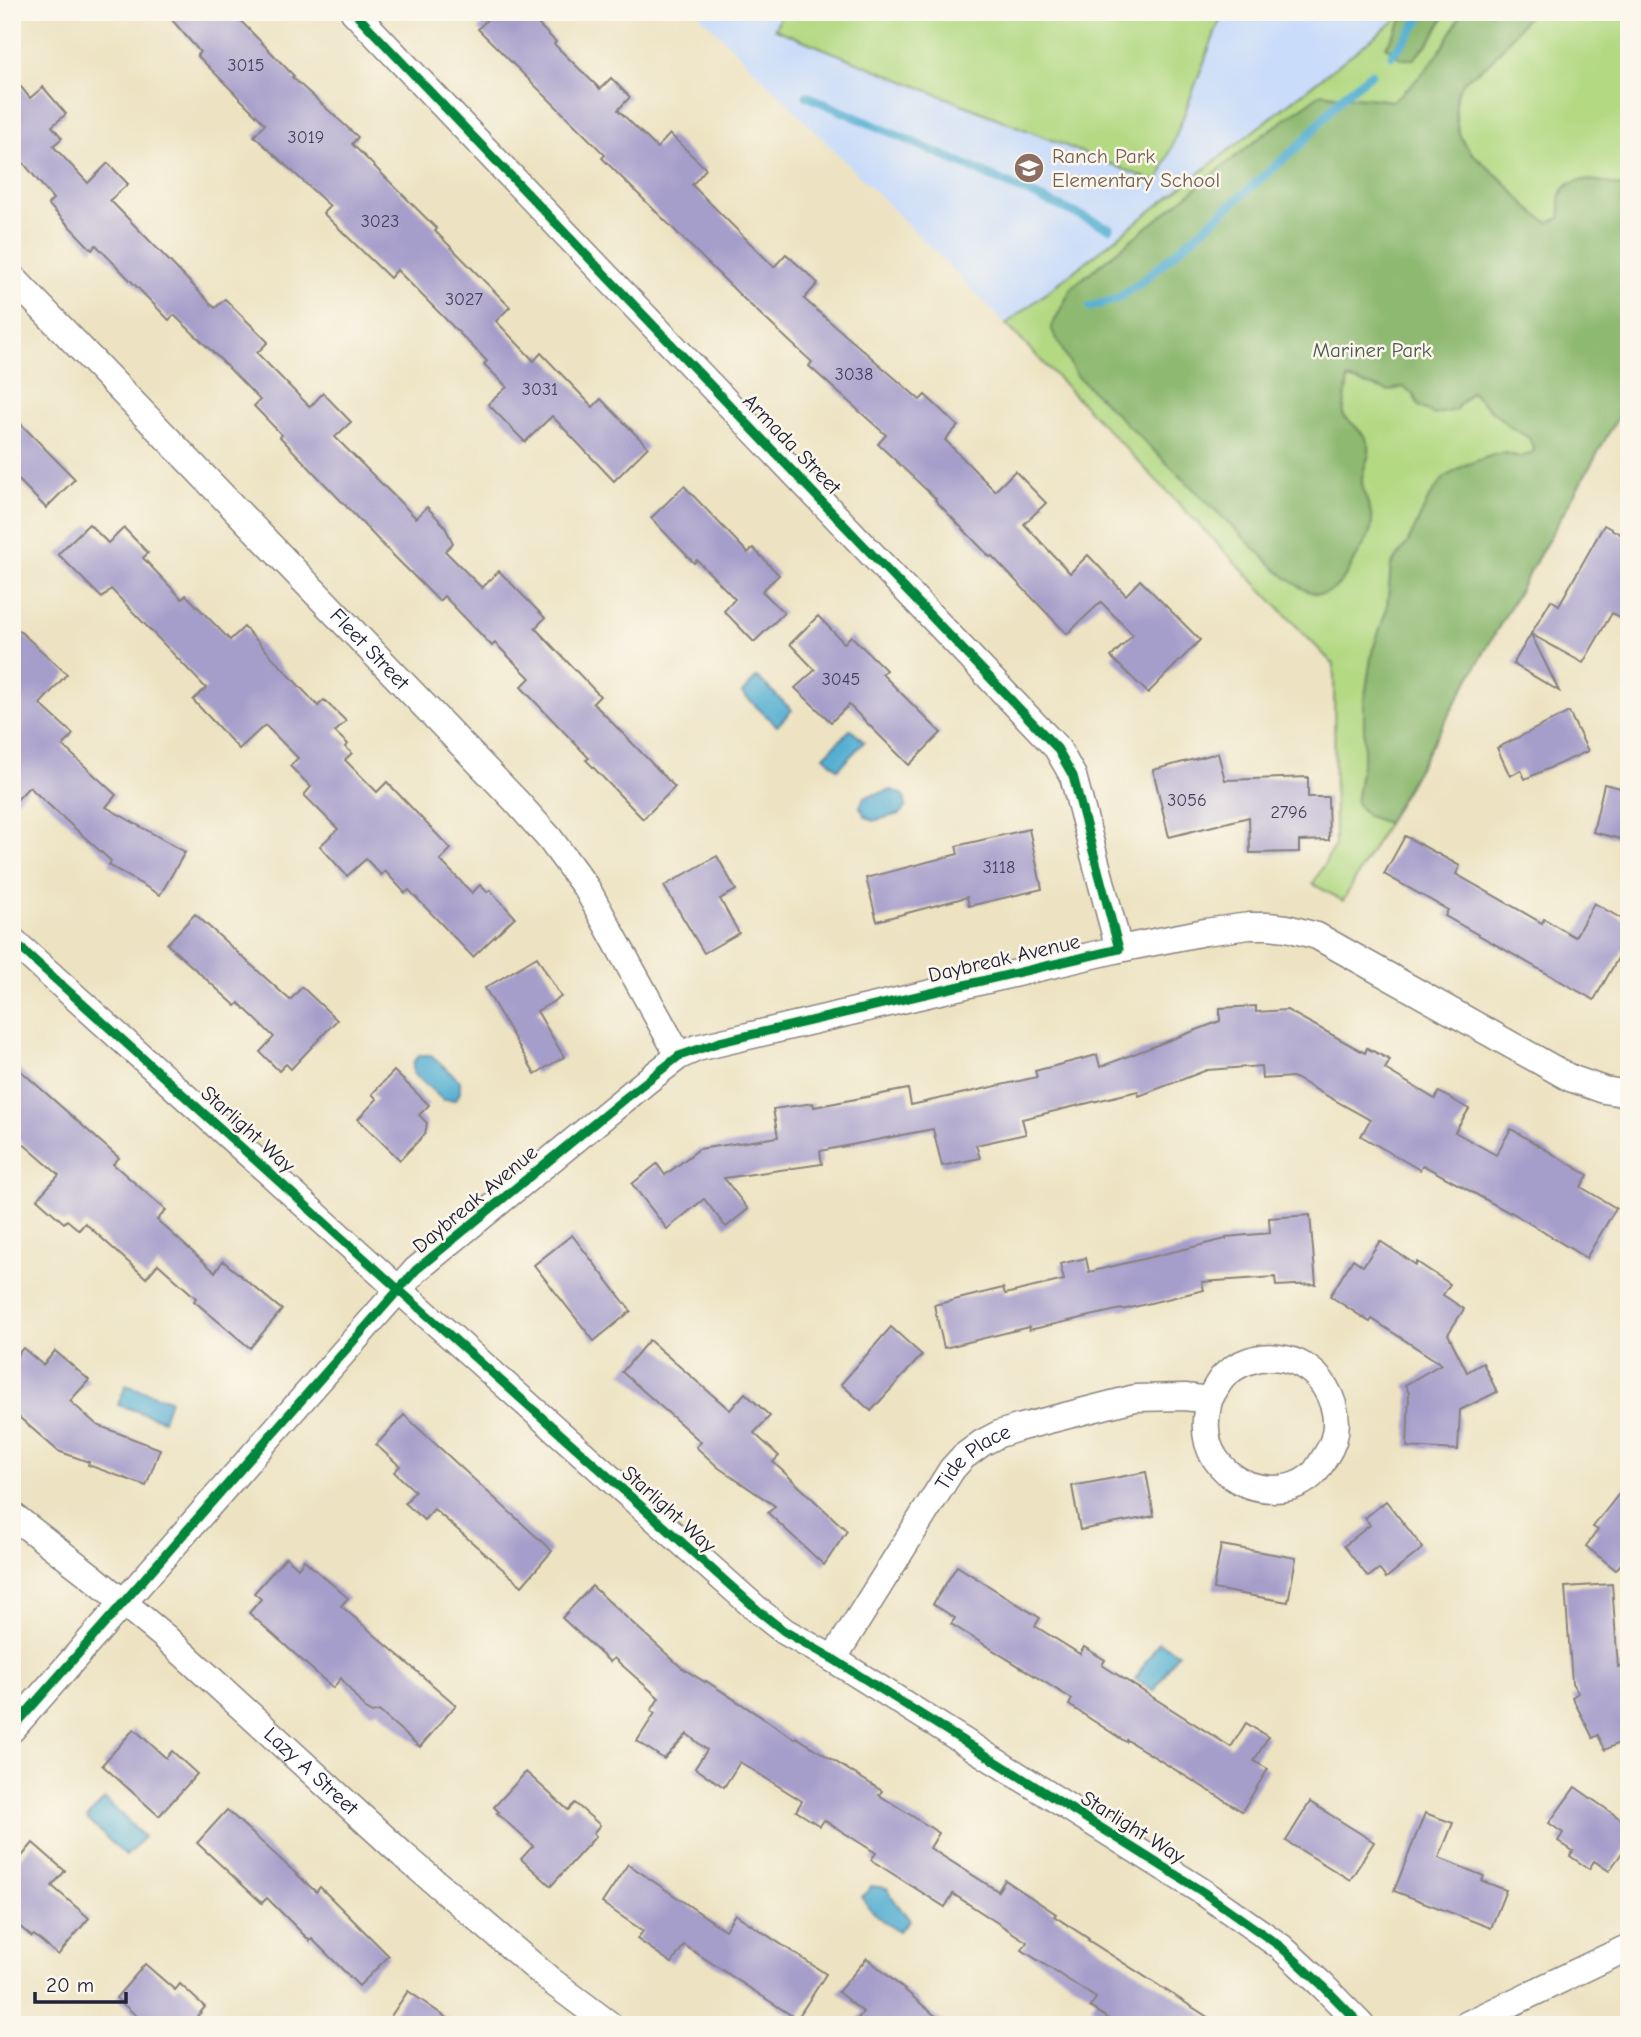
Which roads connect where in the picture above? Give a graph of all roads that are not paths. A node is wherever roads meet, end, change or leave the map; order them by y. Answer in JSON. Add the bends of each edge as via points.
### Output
{"nodes":[{"id":1,"x":354,"y":12,"type":"edge"},
{"id":2,"x":12,"y":277,"type":"edge"},
{"id":3,"x":12,"y":940,"type":"edge"},
{"id":4,"x":1119,"y":949,"type":"junction"},
{"id":5,"x":680,"y":1056,"type":"junction"},
{"id":6,"x":1629,"y":1094,"type":"edge"},
{"id":7,"x":398,"y":1289,"type":"junction"},
{"id":8,"x":1209,"y":1400,"type":"junction"},
{"id":9,"x":12,"y":1515,"type":"edge"},
{"id":10,"x":125,"y":1603,"type":"junction"},
{"id":11,"x":833,"y":1659,"type":"junction"},
{"id":12,"x":12,"y":1729,"type":"edge"},
{"id":13,"x":1629,"y":1947,"type":"edge"},
{"id":14,"x":610,"y":2025,"type":"edge"},
{"id":15,"x":1361,"y":2025,"type":"edge"},
{"id":16,"x":1466,"y":2025,"type":"edge"}],
"edges":[{"from":1,"to":4,"type":"street","name":"Armada Street","via":[[1057,748],[1073,776]]},
{"from":2,"to":5,"type":"street","name":"Fleet Street","via":[[550,839],[587,889]]},
{"from":3,"to":7,"type":"street","name":"Starlight Way"},
{"from":4,"to":5,"type":"street","name":"Daybreak Avenue","via":[[720,1042]]},
{"from":4,"to":6,"type":"street","name":"Daybreak Avenue","via":[[1249,926],[1306,932],[1570,1078]]},
{"from":5,"to":7,"type":"street","name":"Daybreak Avenue"},
{"from":7,"to":10,"type":"street","name":"Daybreak Avenue"},
{"from":7,"to":11,"type":"street","name":"Starlight Way","via":[[731,1589],[785,1631]]},
{"from":8,"to":8,"type":"street","via":[[1204,1423],[1208,1446],[1220,1466],[1250,1486],[1273,1490],[1296,1485],[1315,1472],[1333,1445],[1337,1423],[1333,1400],[1321,1380],[1303,1365],[1263,1357],[1241,1364],[1223,1378]]},
{"from":8,"to":11,"type":"street","name":"Tide Place","via":[[1135,1398],[1018,1427],[982,1443],[963,1457],[939,1487]]},
{"from":9,"to":10,"type":"street","name":"Lazy A Street"},
{"from":10,"to":12,"type":"street","name":"Daybreak Avenue"},
{"from":10,"to":14,"type":"street","name":"Lazy A Street","via":[[413,1863]]},
{"from":11,"to":15,"type":"street","name":"Starlight Way","via":[[1203,1892],[1303,1966]]},
{"from":13,"to":16,"type":"street"}]}
